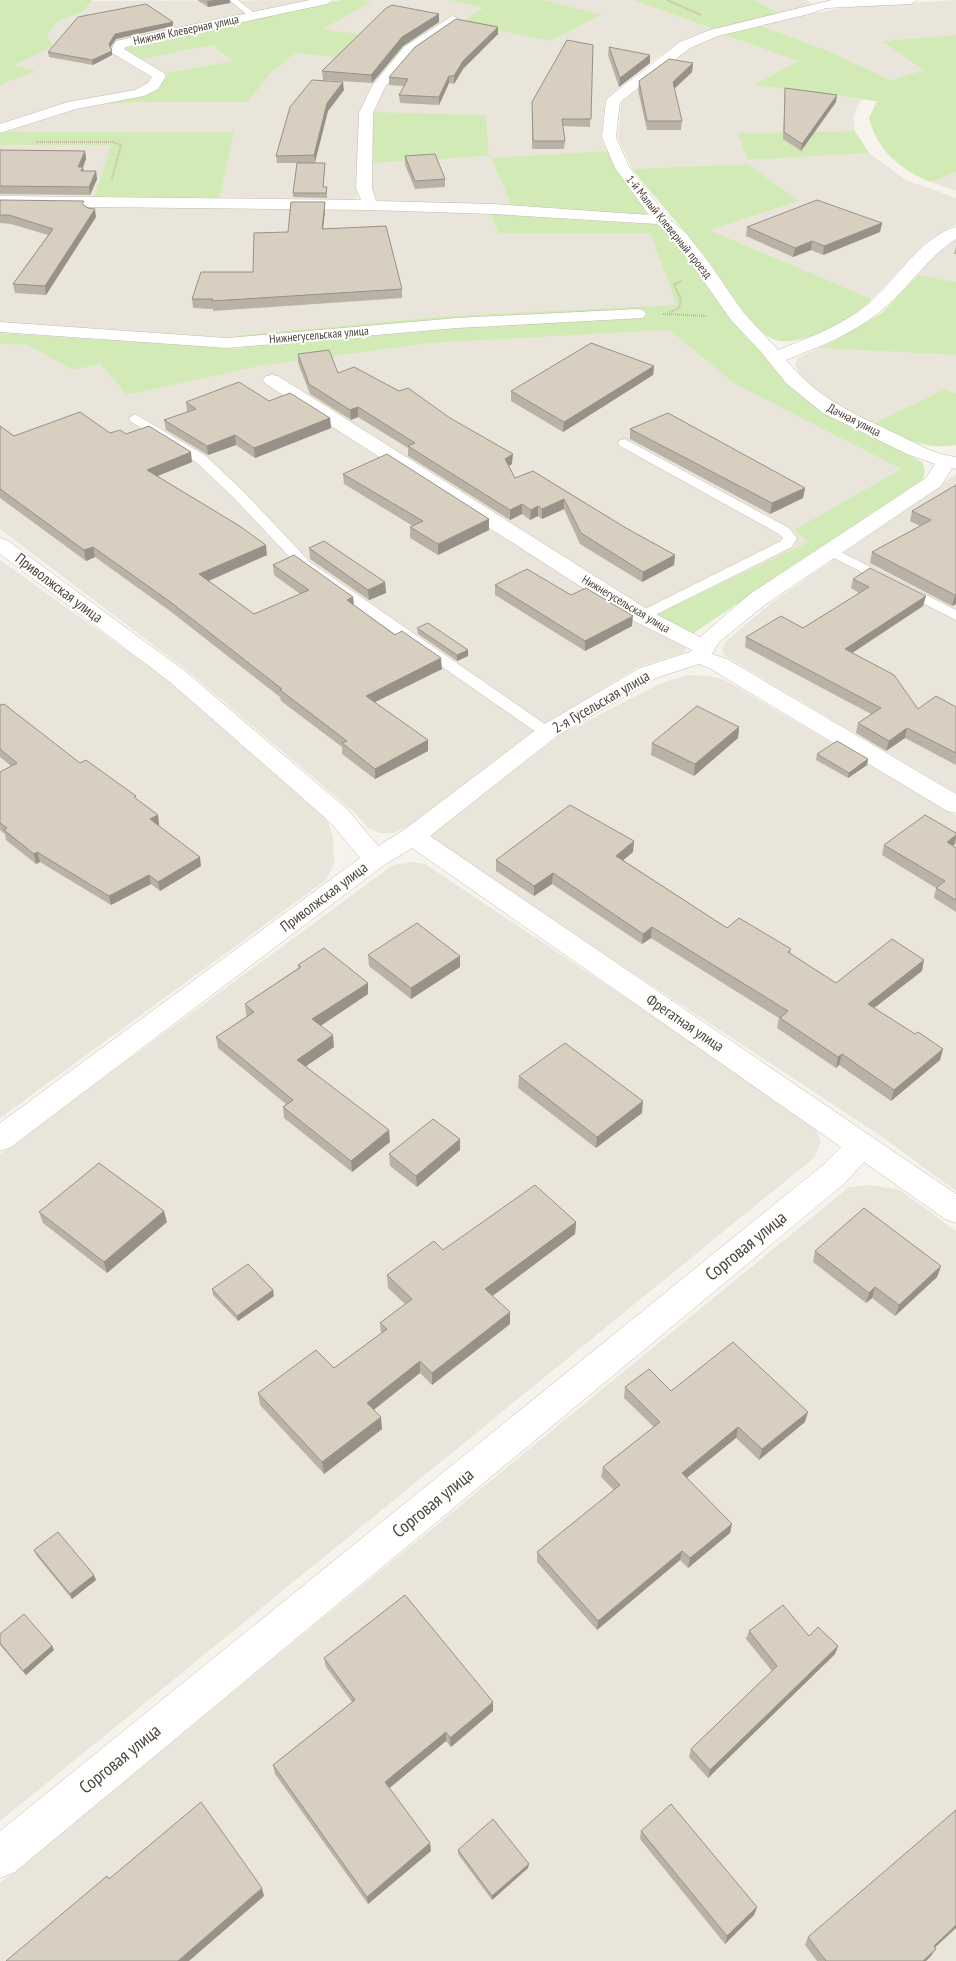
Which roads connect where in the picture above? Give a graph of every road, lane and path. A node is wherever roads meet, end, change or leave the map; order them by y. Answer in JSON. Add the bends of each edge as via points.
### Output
{"nodes":[{"id":1,"x":233,"y":0,"type":"edge"},
{"id":2,"x":327,"y":0,"type":"edge"},
{"id":3,"x":910,"y":0,"type":"edge"},
{"id":4,"x":253,"y":15,"type":"junction"},
{"id":5,"x":452,"y":20,"type":"edge"},
{"id":6,"x":0,"y":129,"type":"edge"},
{"id":7,"x":35,"y":142,"type":"dead end"},
{"id":8,"x":0,"y":200,"type":"edge"},
{"id":9,"x":107,"y":202,"type":"junction"},
{"id":10,"x":370,"y":205,"type":"junction"},
{"id":11,"x":661,"y":220,"type":"junction"},
{"id":12,"x":956,"y":232,"type":"edge"},
{"id":13,"x":709,"y":274,"type":"junction"},
{"id":14,"x":637,"y":314,"type":"dead end"},
{"id":15,"x":690,"y":316,"type":"dead end"},
{"id":16,"x":0,"y":327,"type":"edge"},
{"id":17,"x":774,"y":358,"type":"junction"},
{"id":18,"x":272,"y":380,"type":"dead end"},
{"id":19,"x":135,"y":418,"type":"dead end"},
{"id":20,"x":624,"y":443,"type":"dead end"},
{"id":21,"x":953,"y":461,"type":"edge"},
{"id":22,"x":0,"y":544,"type":"edge"},
{"id":23,"x":831,"y":551,"type":"junction"},
{"id":24,"x":642,"y":616,"type":"junction"},
{"id":25,"x":956,"y":616,"type":"edge"},
{"id":26,"x":701,"y":652,"type":"junction"},
{"id":27,"x":549,"y":731,"type":"junction"},
{"id":28,"x":956,"y":804,"type":"edge"},
{"id":29,"x":413,"y":836,"type":"junction"},
{"id":30,"x":374,"y":859,"type":"junction"},
{"id":31,"x":0,"y":1139,"type":"edge"},
{"id":32,"x":862,"y":1144,"type":"junction"},
{"id":33,"x":956,"y":1210,"type":"edge"},
{"id":34,"x":0,"y":1857,"type":"edge"}],
"edges":[{"from":1,"to":4,"type":"lane"},
{"from":2,"to":4,"type":"street","name":"Нижняя Клеверная улица"},
{"from":3,"to":11,"type":"street","name":"1-й Малый Клеверный проезд","via":[[825,4],[714,33],[685,45],[613,101],[609,137],[622,168]]},
{"from":4,"to":6,"type":"street","name":"Нижняя Клеверная улица","via":[[121,44],[117,50],[160,76],[153,86],[139,93],[72,105]]},
{"from":5,"to":10,"type":"street","via":[[409,50],[379,86],[366,113],[364,188]]},
{"from":7,"to":9,"type":"path","via":[[113,142],[122,146],[114,166]]},
{"from":8,"to":9,"type":"street"},
{"from":9,"to":10,"type":"street"},
{"from":10,"to":11,"type":"street"},
{"from":11,"to":13,"type":"street","name":"1-й Малый Клеверный проезд","via":[[680,236]]},
{"from":12,"to":17,"type":"street","via":[[934,246],[873,309],[832,335]]},
{"from":13,"to":15,"type":"path","via":[[674,284],[682,300],[679,308],[666,314]]},
{"from":13,"to":17,"type":"street","name":"1-й Малый Клеверный проезд","via":[[737,316]]},
{"from":14,"to":16,"type":"street","name":"Нижнегусельская улица","via":[[457,323],[227,343]]},
{"from":17,"to":21,"type":"street","name":"Дачная улица","via":[[793,380],[830,409],[914,450]]},
{"from":18,"to":24,"type":"street","name":"Нижнегусельская улица"},
{"from":19,"to":27,"type":"lane","via":[[200,459],[239,494],[305,564]]},
{"from":20,"to":24,"type":"lane","via":[[784,531],[790,538],[787,544]]},
{"from":21,"to":23,"type":"street","name":"2-я Гусельская улица","via":[[934,482]]},
{"from":22,"to":30,"type":"street","name":"Приволжская улица","via":[[178,677],[339,816]]},
{"from":23,"to":25,"type":"lane"},
{"from":23,"to":26,"type":"street","name":"2-я Гусельская улица","via":[[758,599],[710,638]]},
{"from":24,"to":26,"type":"street","name":"Нижнегусельская улица"},
{"from":26,"to":27,"type":"street","name":"2-я Гусельская улица","via":[[648,673]]},
{"from":26,"to":28,"type":"street","name":"Нижнегусельская улица"},
{"from":27,"to":29,"type":"street","name":"2-я Гусельская улица"},
{"from":29,"to":30,"type":"street","name":"2-я Гусельская улица"},
{"from":29,"to":32,"type":"street","name":"Фрегатная улица"},
{"from":30,"to":31,"type":"street","name":"Приволжская улица"},
{"from":32,"to":33,"type":"street","name":"Фрегатная улица"},
{"from":32,"to":34,"type":"street","name":"Сорговая улица","via":[[834,1174]]}]}
